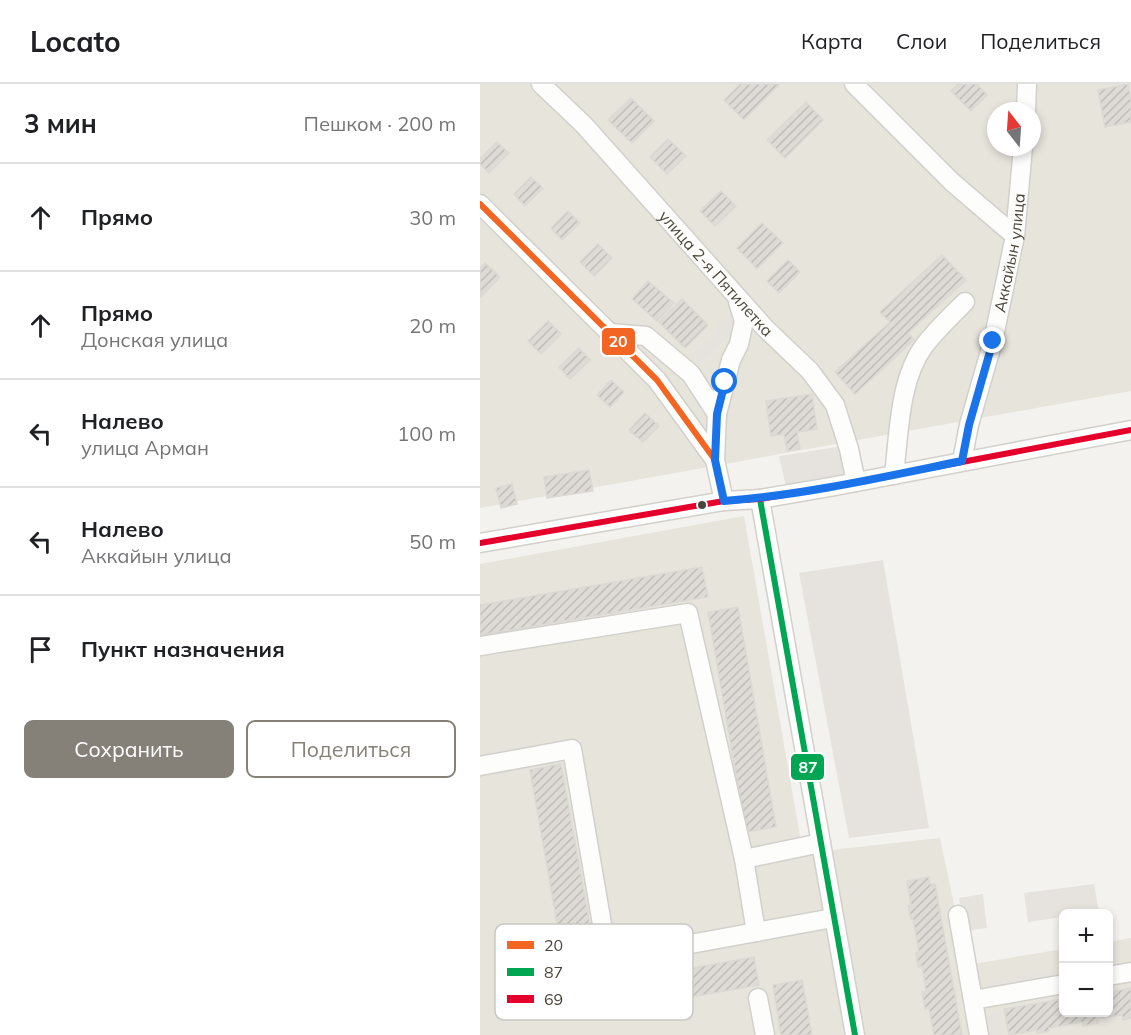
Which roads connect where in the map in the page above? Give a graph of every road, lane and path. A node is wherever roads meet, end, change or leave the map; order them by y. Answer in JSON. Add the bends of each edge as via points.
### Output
{"nodes":[{"id":1,"x":541,"y":84,"type":"edge"},
{"id":2,"x":854,"y":84,"type":"edge"},
{"id":3,"x":1027,"y":84,"type":"edge"},
{"id":4,"x":1026,"y":102,"type":"edge"},
{"id":5,"x":1022,"y":156,"type":"edge"},
{"id":6,"x":480,"y":204,"type":"edge"},
{"id":7,"x":1015,"y":236,"type":"junction"},
{"id":8,"x":736,"y":295,"type":"junction"},
{"id":9,"x":965,"y":302,"type":"dead end"},
{"id":10,"x":610,"y":333,"type":"junction"},
{"id":11,"x":717,"y":414,"type":"junction"},
{"id":12,"x":1131,"y":430,"type":"edge"},
{"id":13,"x":715,"y":460,"type":"junction"},
{"id":14,"x":962,"y":461,"type":"junction"},
{"id":15,"x":894,"y":475,"type":"junction"},
{"id":16,"x":856,"y":482,"type":"junction"},
{"id":17,"x":760,"y":499,"type":"junction"},
{"id":18,"x":724,"y":501,"type":"junction"},
{"id":19,"x":480,"y":543,"type":"edge"},
{"id":20,"x":480,"y":646,"type":"edge"},
{"id":21,"x":480,"y":766,"type":"edge"},
{"id":22,"x":821,"y":843,"type":"junction"},
{"id":23,"x":744,"y":859,"type":"junction"},
{"id":24,"x":958,"y":915,"type":"dead end"},
{"id":25,"x":833,"y":918,"type":"junction"},
{"id":26,"x":602,"y":924,"type":"edge"},
{"id":27,"x":756,"y":932,"type":"junction"},
{"id":28,"x":693,"y":943,"type":"edge"},
{"id":29,"x":1131,"y":972,"type":"edge"},
{"id":30,"x":1113,"y":975,"type":"edge"},
{"id":31,"x":1059,"y":985,"type":"edge"},
{"id":32,"x":758,"y":998,"type":"dead end"},
{"id":33,"x":973,"y":1000,"type":"junction"},
{"id":34,"x":765,"y":1035,"type":"edge"},
{"id":35,"x":855,"y":1035,"type":"edge"},
{"id":36,"x":979,"y":1035,"type":"edge"}],
"edges":[{"from":1,"to":8,"type":"street","name":"улица 2-я Пятилетка","via":[[584,125]]},
{"from":2,"to":7,"type":"street","via":[[952,182]]},
{"from":3,"to":4,"type":"street"},
{"from":5,"to":7,"type":"street","name":"Аккайын улица"},
{"from":6,"to":10,"type":"street"},
{"from":7,"to":14,"type":"street","name":"Аккайын улица"},
{"from":8,"to":11,"type":"street","via":[[744,321]]},
{"from":8,"to":16,"type":"street","name":"улица 2-я Пятилетка","via":[[810,371],[835,405]]},
{"from":9,"to":15,"type":"street","via":[[923,347],[911,370],[904,390]]},
{"from":10,"to":11,"type":"street","via":[[646,336],[691,374]]},
{"from":10,"to":13,"type":"street","via":[[657,380]]},
{"from":11,"to":13,"type":"street"},
{"from":12,"to":14,"type":"street"},
{"from":13,"to":18,"type":"street"},
{"from":14,"to":15,"type":"street"},
{"from":15,"to":16,"type":"street"},
{"from":16,"to":17,"type":"street"},
{"from":17,"to":18,"type":"street"},
{"from":17,"to":22,"type":"street"},
{"from":18,"to":19,"type":"street"},
{"from":20,"to":23,"type":"street","via":[[688,613]]},
{"from":21,"to":26,"type":"street","via":[[572,749]]},
{"from":22,"to":23,"type":"street"},
{"from":22,"to":25,"type":"street"},
{"from":23,"to":27,"type":"street"},
{"from":24,"to":33,"type":"street"},
{"from":25,"to":27,"type":"street"},
{"from":25,"to":35,"type":"street"},
{"from":27,"to":28,"type":"street"},
{"from":29,"to":30,"type":"street"},
{"from":31,"to":33,"type":"street"},
{"from":32,"to":34,"type":"street"},
{"from":33,"to":36,"type":"street"}]}
